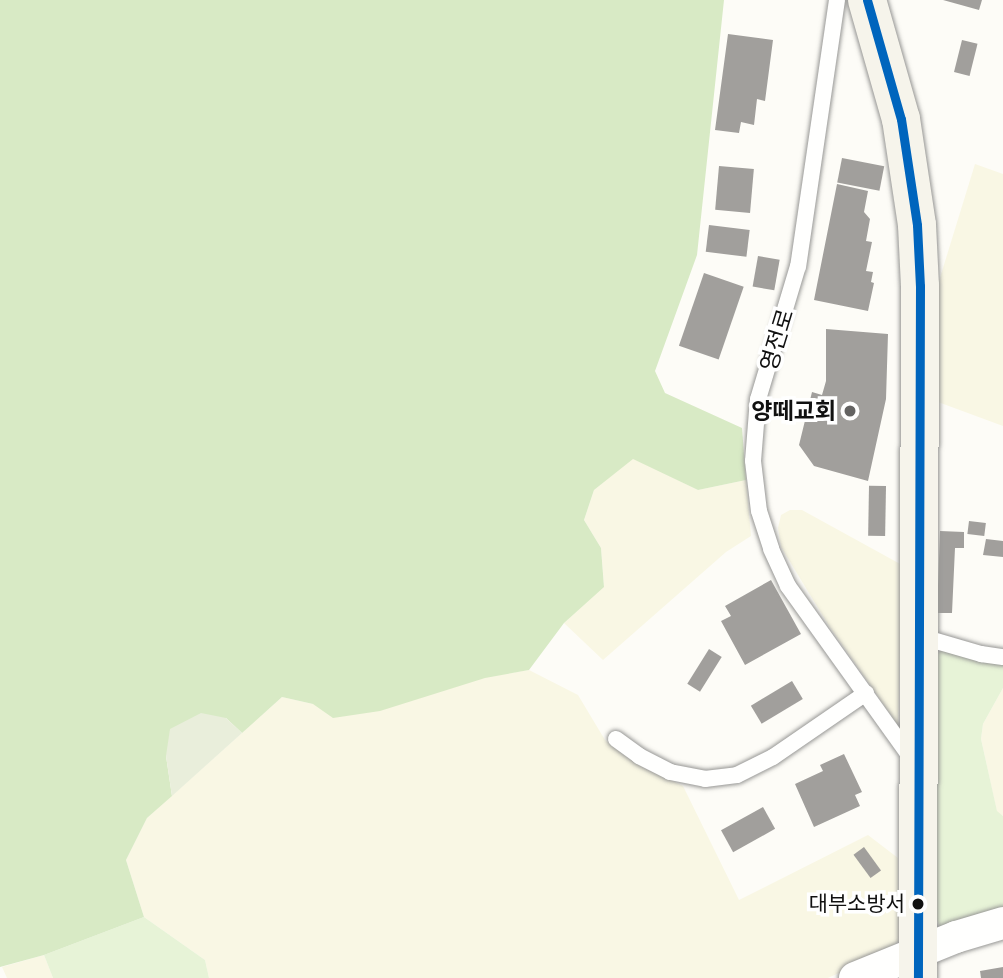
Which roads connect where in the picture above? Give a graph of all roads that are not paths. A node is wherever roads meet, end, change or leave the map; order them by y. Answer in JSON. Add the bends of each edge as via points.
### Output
{"nodes":[{"id":1,"x":837,"y":0,"type":"edge"},
{"id":2,"x":867,"y":0,"type":"edge"},
{"id":3,"x":919,"y":636,"type":"junction"},
{"id":4,"x":1003,"y":657,"type":"edge"},
{"id":5,"x":866,"y":693,"type":"junction"},
{"id":6,"x":616,"y":739,"type":"dead end"},
{"id":7,"x":919,"y":769,"type":"junction"},
{"id":8,"x":1003,"y":923,"type":"edge"},
{"id":9,"x":918,"y":965,"type":"edge"},
{"id":10,"x":855,"y":978,"type":"edge"}],
"edges":[{"from":1,"to":5,"type":"lane","name":"영전로","via":[[798,267],[758,399],[753,461],[759,512],[788,586]]},
{"from":2,"to":3,"type":"street","via":[[901,119],[917,225]]},
{"from":3,"to":4,"type":"lane"},
{"from":3,"to":7,"type":"street"},
{"from":5,"to":6,"type":"lane","via":[[774,757],[737,775],[705,779],[670,772]]},
{"from":5,"to":7,"type":"lane","name":"영전로"},
{"from":7,"to":9,"type":"street"},
{"from":8,"to":9,"type":"street"},
{"from":9,"to":10,"type":"street"}]}
